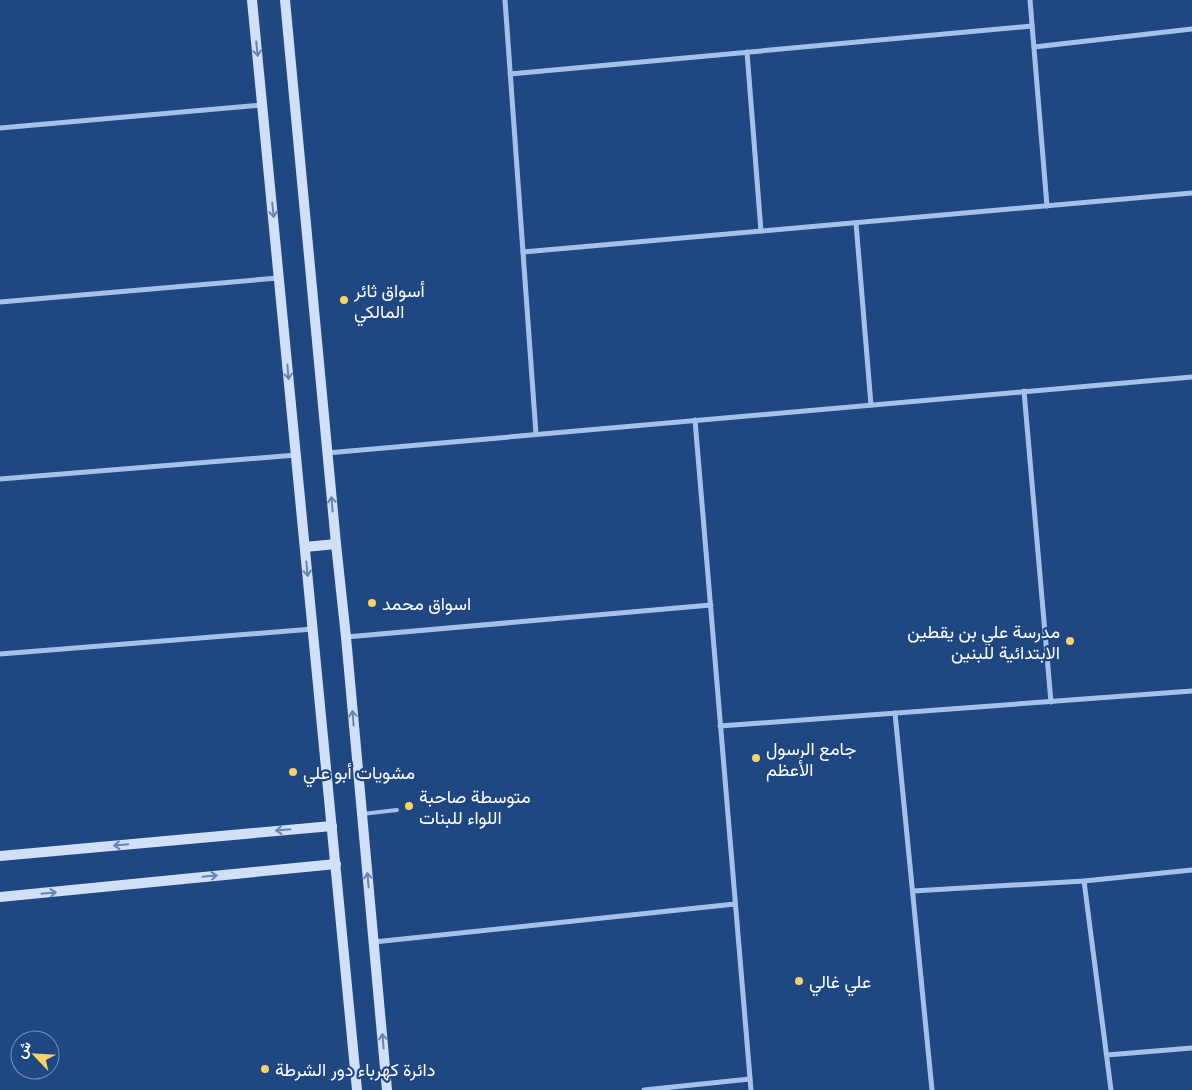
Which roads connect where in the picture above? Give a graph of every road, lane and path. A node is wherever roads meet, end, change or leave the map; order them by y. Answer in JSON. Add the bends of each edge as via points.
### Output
{"nodes":[{"id":1,"x":252,"y":0,"type":"edge"},
{"id":2,"x":284,"y":0,"type":"edge"},
{"id":3,"x":505,"y":0,"type":"edge"},
{"id":4,"x":1030,"y":0,"type":"edge"},
{"id":5,"x":1032,"y":26,"type":"junction"},
{"id":6,"x":1192,"y":29,"type":"edge"},
{"id":7,"x":1034,"y":47,"type":"junction"},
{"id":8,"x":747,"y":52,"type":"junction"},
{"id":9,"x":510,"y":74,"type":"junction"},
{"id":10,"x":262,"y":106,"type":"junction"},
{"id":11,"x":0,"y":128,"type":"edge"},
{"id":12,"x":1192,"y":193,"type":"edge"},
{"id":13,"x":1047,"y":206,"type":"junction"},
{"id":14,"x":856,"y":223,"type":"junction"},
{"id":15,"x":762,"y":231,"type":"junction"},
{"id":16,"x":523,"y":252,"type":"junction"},
{"id":17,"x":279,"y":278,"type":"junction"},
{"id":18,"x":0,"y":302,"type":"edge"},
{"id":19,"x":1192,"y":376,"type":"edge"},
{"id":20,"x":1024,"y":392,"type":"junction"},
{"id":21,"x":871,"y":405,"type":"junction"},
{"id":22,"x":695,"y":420,"type":"junction"},
{"id":23,"x":536,"y":434,"type":"junction"},
{"id":24,"x":327,"y":453,"type":"junction"},
{"id":25,"x":296,"y":455,"type":"junction"},
{"id":26,"x":0,"y":479,"type":"edge"},
{"id":27,"x":336,"y":544,"type":"junction"},
{"id":28,"x":305,"y":547,"type":"junction"},
{"id":29,"x":710,"y":605,"type":"junction"},
{"id":30,"x":313,"y":628,"type":"junction"},
{"id":31,"x":346,"y":637,"type":"junction"},
{"id":32,"x":0,"y":654,"type":"edge"},
{"id":33,"x":1192,"y":691,"type":"edge"},
{"id":34,"x":1051,"y":702,"type":"junction"},
{"id":35,"x":895,"y":713,"type":"junction"},
{"id":36,"x":720,"y":726,"type":"junction"},
{"id":37,"x":397,"y":810,"type":"dead end"},
{"id":38,"x":362,"y":814,"type":"junction"},
{"id":39,"x":332,"y":826,"type":"junction"},
{"id":40,"x":0,"y":856,"type":"edge"},
{"id":41,"x":336,"y":864,"type":"junction"},
{"id":42,"x":1192,"y":870,"type":"edge"},
{"id":43,"x":1084,"y":881,"type":"junction"},
{"id":44,"x":913,"y":891,"type":"junction"},
{"id":45,"x":0,"y":897,"type":"edge"},
{"id":46,"x":735,"y":904,"type":"junction"},
{"id":47,"x":373,"y":942,"type":"junction"},
{"id":48,"x":1192,"y":1048,"type":"edge"},
{"id":49,"x":1107,"y":1055,"type":"junction"},
{"id":50,"x":750,"y":1079,"type":"junction"},
{"id":51,"x":357,"y":1090,"type":"edge"},
{"id":52,"x":387,"y":1090,"type":"edge"},
{"id":53,"x":644,"y":1090,"type":"edge"},
{"id":54,"x":751,"y":1090,"type":"edge"},
{"id":55,"x":932,"y":1090,"type":"edge"},
{"id":56,"x":1111,"y":1090,"type":"edge"}],
"edges":[{"from":1,"to":10,"type":"street","one_way":true},
{"from":2,"to":24,"type":"street"},
{"from":3,"to":9,"type":"street"},
{"from":4,"to":5,"type":"street"},
{"from":5,"to":7,"type":"street"},
{"from":5,"to":8,"type":"street"},
{"from":6,"to":7,"type":"street"},
{"from":7,"to":13,"type":"street"},
{"from":8,"to":9,"type":"street"},
{"from":8,"to":15,"type":"street"},
{"from":9,"to":16,"type":"street"},
{"from":10,"to":11,"type":"street"},
{"from":10,"to":17,"type":"street","one_way":true},
{"from":12,"to":13,"type":"street"},
{"from":13,"to":14,"type":"street"},
{"from":14,"to":15,"type":"street"},
{"from":14,"to":21,"type":"street"},
{"from":15,"to":16,"type":"street"},
{"from":16,"to":23,"type":"street"},
{"from":17,"to":18,"type":"street"},
{"from":17,"to":25,"type":"street","one_way":true},
{"from":19,"to":20,"type":"street"},
{"from":20,"to":21,"type":"street"},
{"from":20,"to":34,"type":"street"},
{"from":21,"to":22,"type":"street"},
{"from":22,"to":23,"type":"street"},
{"from":22,"to":29,"type":"street"},
{"from":23,"to":24,"type":"street"},
{"from":27,"to":24,"type":"street","one_way":true},
{"from":25,"to":26,"type":"street"},
{"from":25,"to":28,"type":"street"},
{"from":27,"to":28,"type":"street"},
{"from":27,"to":31,"type":"street"},
{"from":28,"to":30,"type":"street","one_way":true},
{"from":29,"to":31,"type":"street"},
{"from":29,"to":36,"type":"street"},
{"from":30,"to":32,"type":"street"},
{"from":30,"to":39,"type":"street"},
{"from":38,"to":31,"type":"street","one_way":true},
{"from":33,"to":34,"type":"street"},
{"from":34,"to":35,"type":"street"},
{"from":35,"to":36,"type":"street"},
{"from":35,"to":44,"type":"street"},
{"from":36,"to":46,"type":"street"},
{"from":37,"to":38,"type":"lane"},
{"from":47,"to":38,"type":"street","one_way":true},
{"from":39,"to":40,"type":"street","one_way":true},
{"from":39,"to":41,"type":"street"},
{"from":45,"to":41,"type":"street","one_way":true},
{"from":41,"to":51,"type":"street"},
{"from":42,"to":43,"type":"street"},
{"from":43,"to":44,"type":"street"},
{"from":43,"to":49,"type":"street"},
{"from":44,"to":55,"type":"street"},
{"from":46,"to":47,"type":"street"},
{"from":46,"to":50,"type":"street"},
{"from":52,"to":47,"type":"street","one_way":true},
{"from":48,"to":49,"type":"street"},
{"from":49,"to":56,"type":"street"},
{"from":50,"to":53,"type":"street"},
{"from":50,"to":54,"type":"street"}]}
